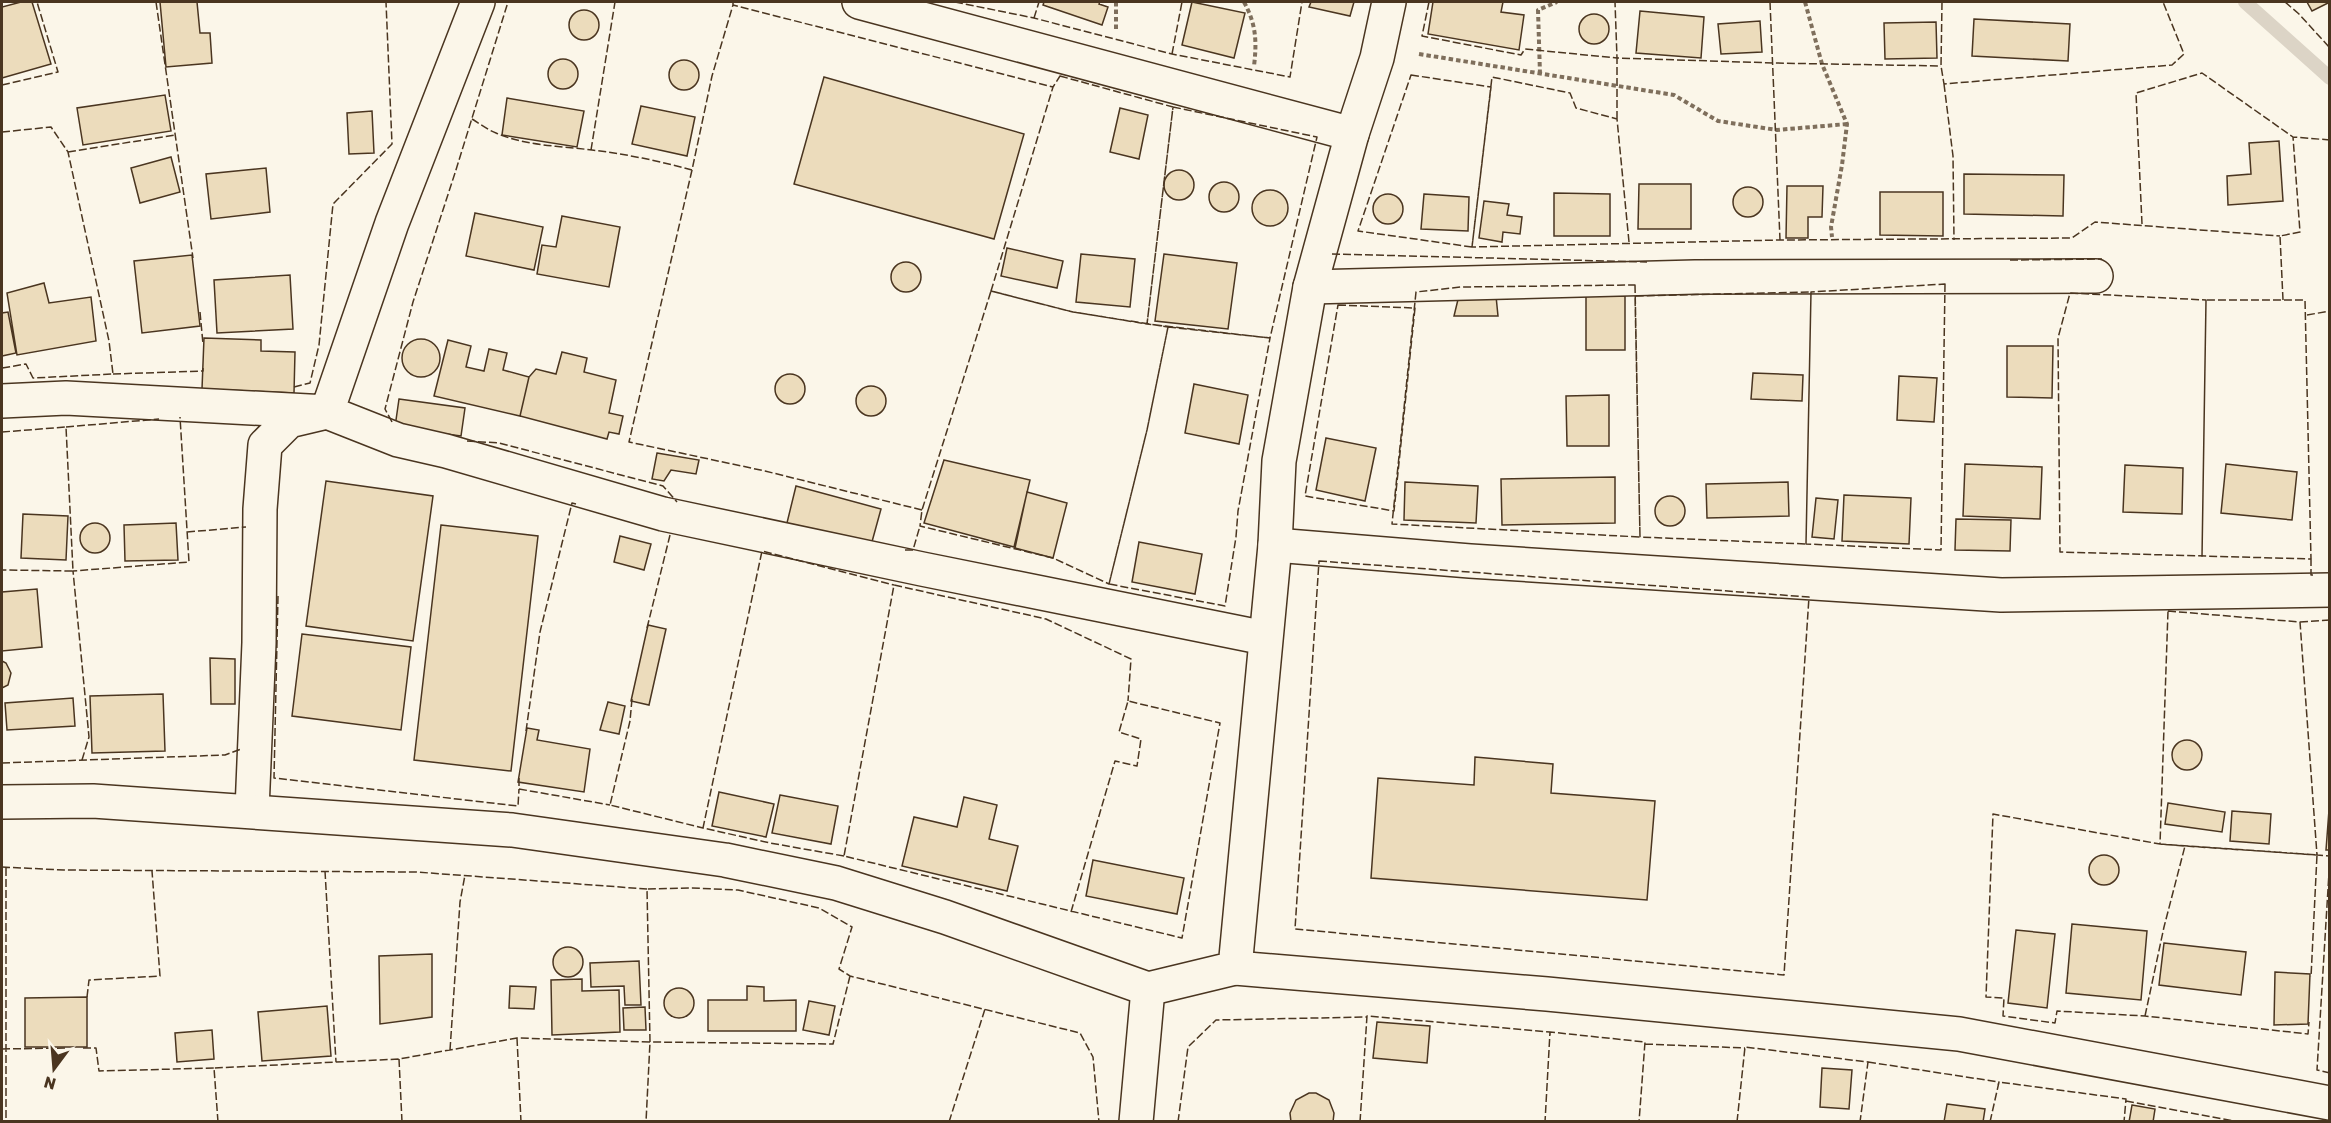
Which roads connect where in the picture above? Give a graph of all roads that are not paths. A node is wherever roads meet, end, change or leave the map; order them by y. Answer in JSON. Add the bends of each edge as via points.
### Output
{"nodes":[{"id":1,"x":478,"y":2,"type":"edge"},
{"id":2,"x":859,"y":2,"type":"edge"},
{"id":3,"x":1389,"y":2,"type":"edge"},
{"id":4,"x":1352,"y":134,"type":"junction"},
{"id":5,"x":2096,"y":276,"type":"dead end"},
{"id":6,"x":1310,"y":287,"type":"junction"},
{"id":7,"x":2,"y":400,"type":"edge"},
{"id":8,"x":327,"y":412,"type":"junction"},
{"id":9,"x":1275,"y":545,"type":"junction"},
{"id":10,"x":2330,"y":590,"type":"edge"},
{"id":11,"x":1265,"y":638,"type":"junction"},
{"id":12,"x":2,"y":802,"type":"edge"},
{"id":13,"x":252,"y":810,"type":"junction"},
{"id":14,"x":1235,"y":968,"type":"junction"},
{"id":15,"x":1148,"y":989,"type":"junction"},
{"id":16,"x":2330,"y":1103,"type":"edge"},
{"id":17,"x":1136,"y":1122,"type":"edge"}],
"edges":[{"from":1,"to":8,"type":"street","via":[[392,223]]},
{"from":2,"to":4,"type":"street"},
{"from":3,"to":4,"type":"street","via":[[1377,58]]},
{"from":4,"to":6,"type":"street"},
{"from":5,"to":6,"type":"street","via":[[1695,278]]},
{"from":6,"to":9,"type":"street","via":[[1279,461]]},
{"from":7,"to":8,"type":"street","via":[[66,398]]},
{"from":8,"to":11,"type":"street","via":[[398,440],[663,514]]},
{"from":8,"to":13,"type":"street","via":[[289,421],[265,445]]},
{"from":9,"to":10,"type":"street","via":[[2001,595]]},
{"from":9,"to":11,"type":"street"},
{"from":11,"to":14,"type":"street"},
{"from":12,"to":13,"type":"street","via":[[93,801]]},
{"from":13,"to":15,"type":"street","via":[[512,830],[725,860],[836,883]]},
{"from":14,"to":15,"type":"street"},
{"from":14,"to":16,"type":"street","via":[[1959,1034]]},
{"from":15,"to":17,"type":"street"}]}
